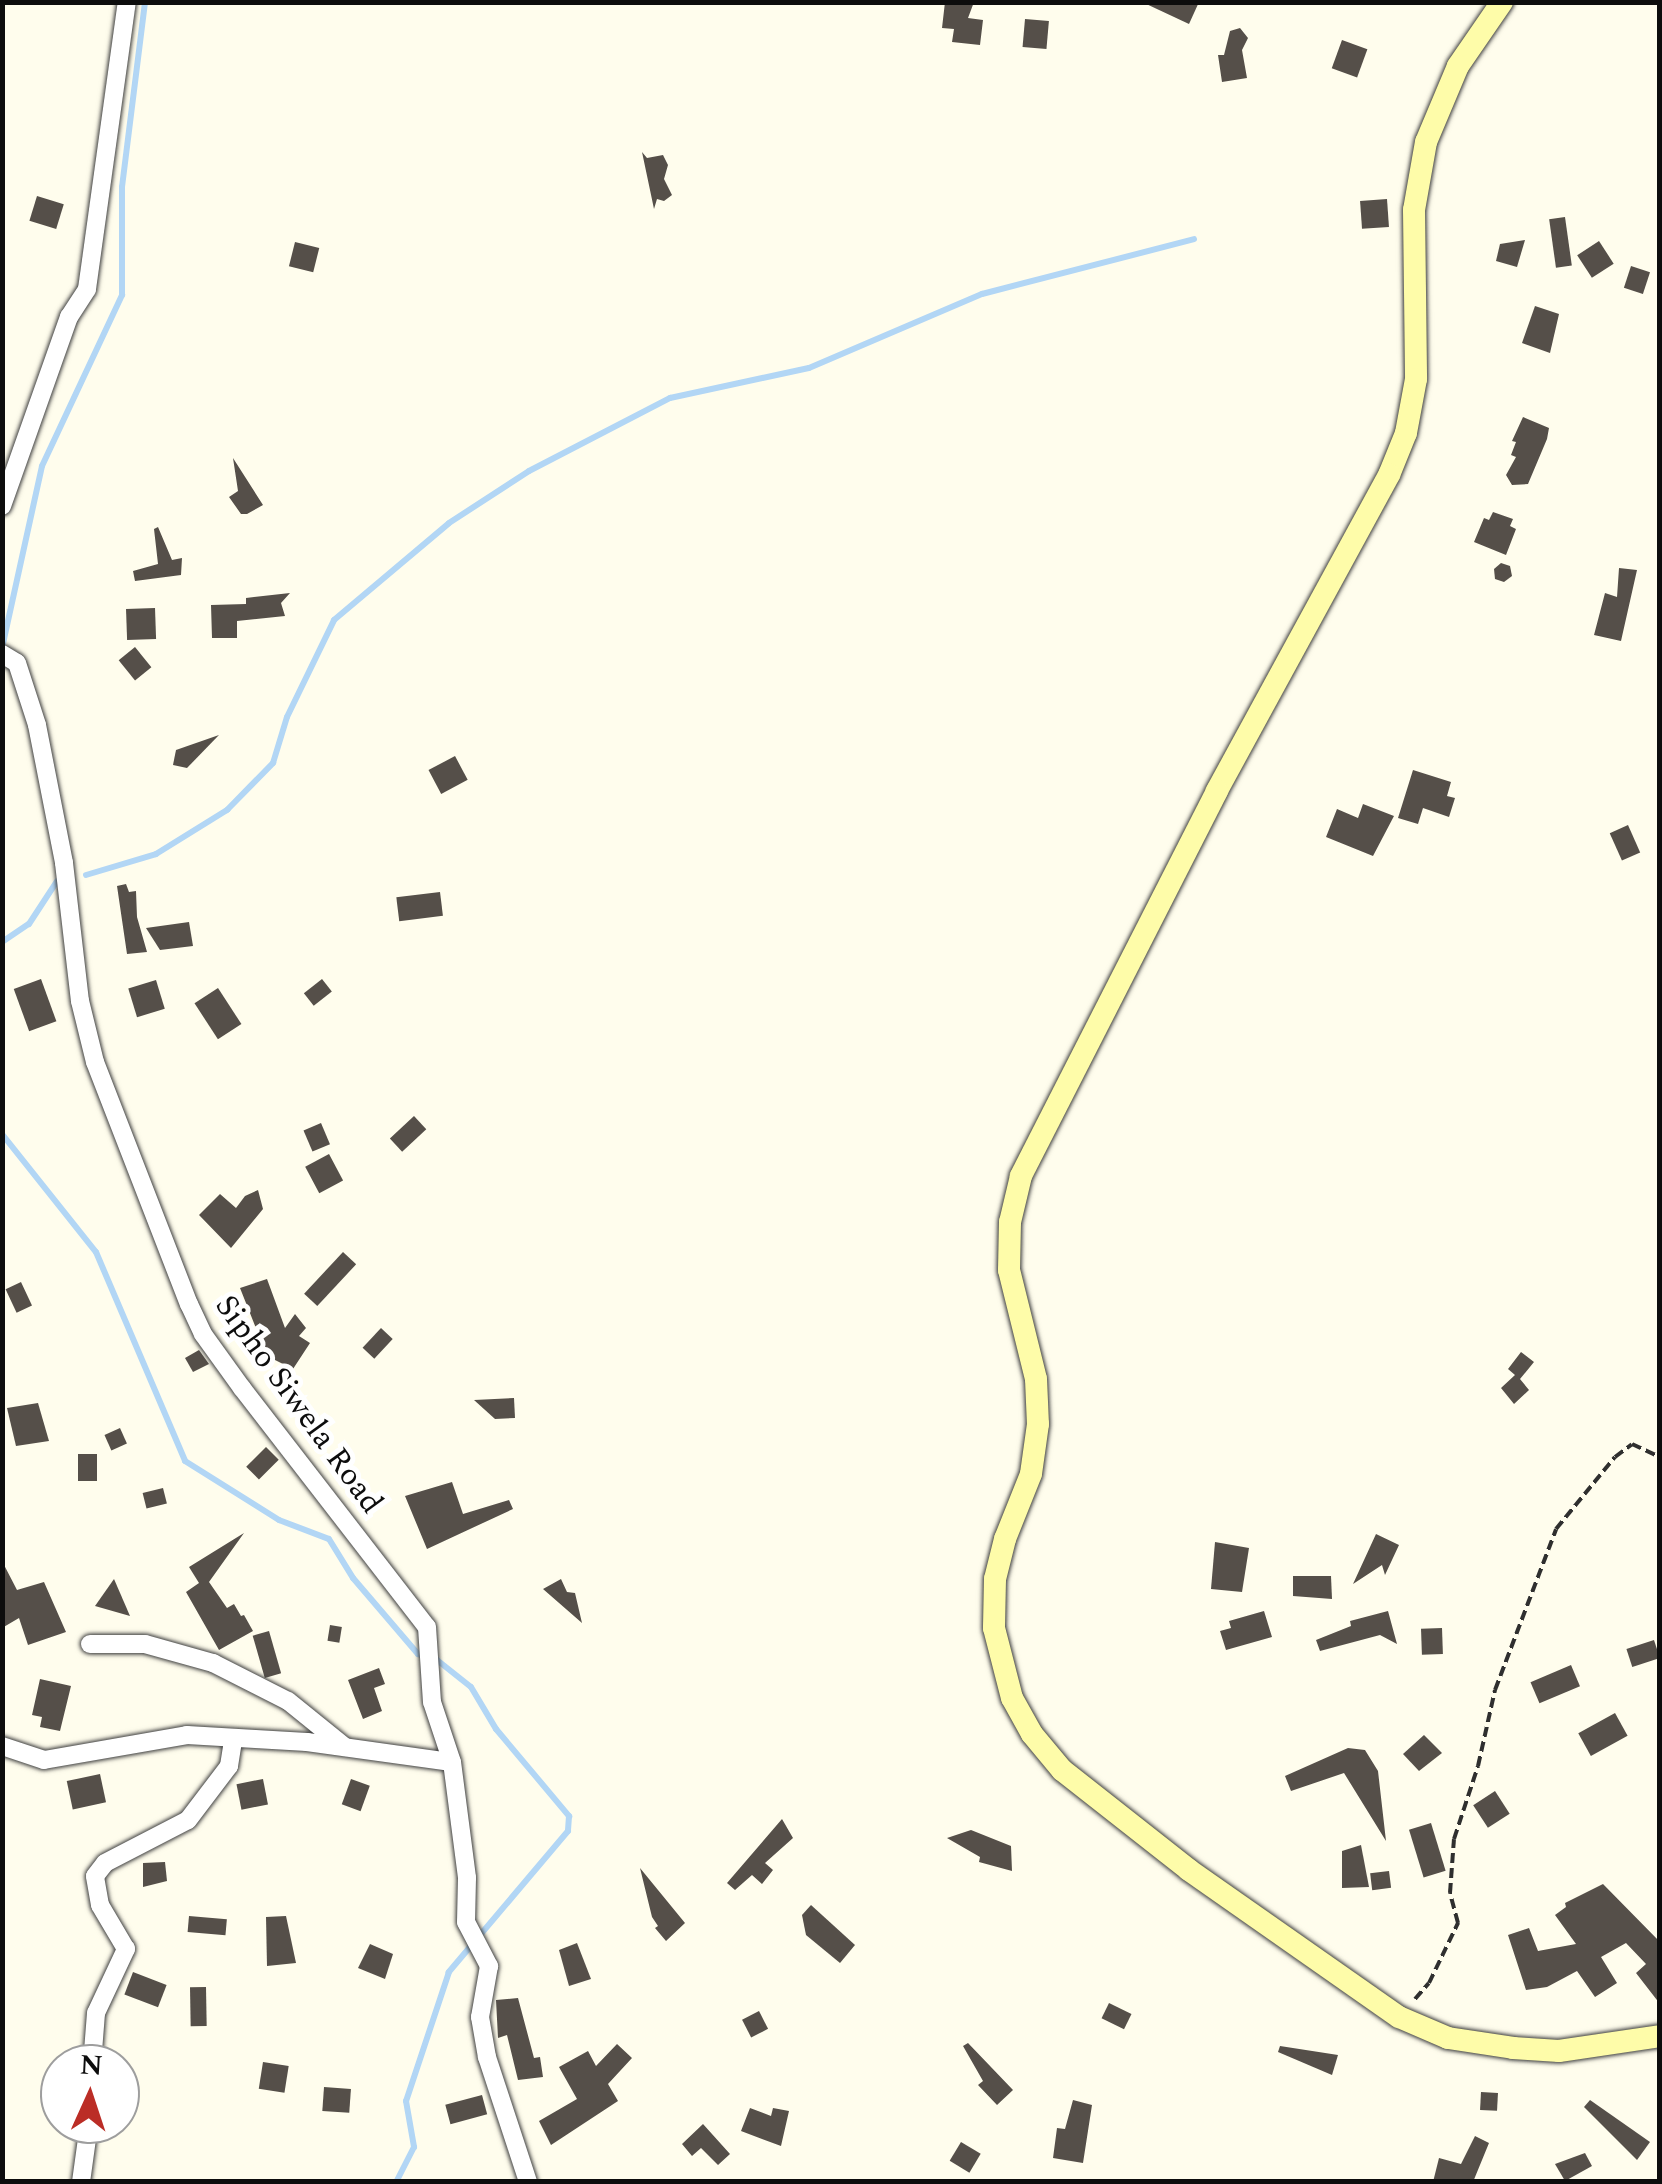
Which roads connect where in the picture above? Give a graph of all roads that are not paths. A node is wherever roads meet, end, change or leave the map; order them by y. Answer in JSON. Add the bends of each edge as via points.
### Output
{"nodes":[{"id":1,"x":127,"y":2,"type":"edge"},
{"id":2,"x":1502,"y":2,"type":"edge"},
{"id":3,"x":2,"y":506,"type":"edge"},
{"id":4,"x":8,"y":656,"type":"edge"},
{"id":5,"x":90,"y":1644,"type":"dead end"},
{"id":6,"x":233,"y":1740,"type":"junction"},
{"id":7,"x":2,"y":1746,"type":"edge"},
{"id":8,"x":345,"y":1748,"type":"junction"},
{"id":9,"x":452,"y":1762,"type":"junction"},
{"id":10,"x":1660,"y":2036,"type":"edge"},
{"id":11,"x":94,"y":2044,"type":"edge"},
{"id":12,"x":86,"y":2144,"type":"edge"},
{"id":13,"x":81,"y":2182,"type":"edge"},
{"id":14,"x":528,"y":2182,"type":"edge"}],
"edges":[{"from":1,"to":3,"type":"street","via":[[87,289],[69,317]]},
{"from":2,"to":10,"type":"street","via":[[1458,66],[1421,166],[1413,235],[1416,379],[1406,433],[1346,559],[1035,1143],[1013,1209],[1008,1256],[1039,1401],[1031,1474],[1004,1540],[994,1594],[998,1653],[1020,1714],[1054,1762],[1399,2017],[1448,2038],[1513,2048],[1560,2051]]},
{"from":4,"to":9,"type":"street","name":"Sipho Siwela Road","via":[[36,726],[95,1062],[189,1304],[203,1334],[427,1626],[437,1726]]},
{"from":5,"to":8,"type":"street","via":[[145,1644],[213,1664],[288,1701]]},
{"from":6,"to":7,"type":"street","via":[[152,1738],[44,1760]]},
{"from":6,"to":8,"type":"street"},
{"from":6,"to":11,"type":"street","via":[[229,1766],[188,1820],[105,1862],[95,1876],[100,1905],[126,1949],[96,2013]]},
{"from":8,"to":9,"type":"street"},
{"from":9,"to":14,"type":"street","name":"Sipho Siwela Road","via":[[466,1922],[488,1966],[480,2017],[487,2057]]},
{"from":12,"to":13,"type":"street"}]}
